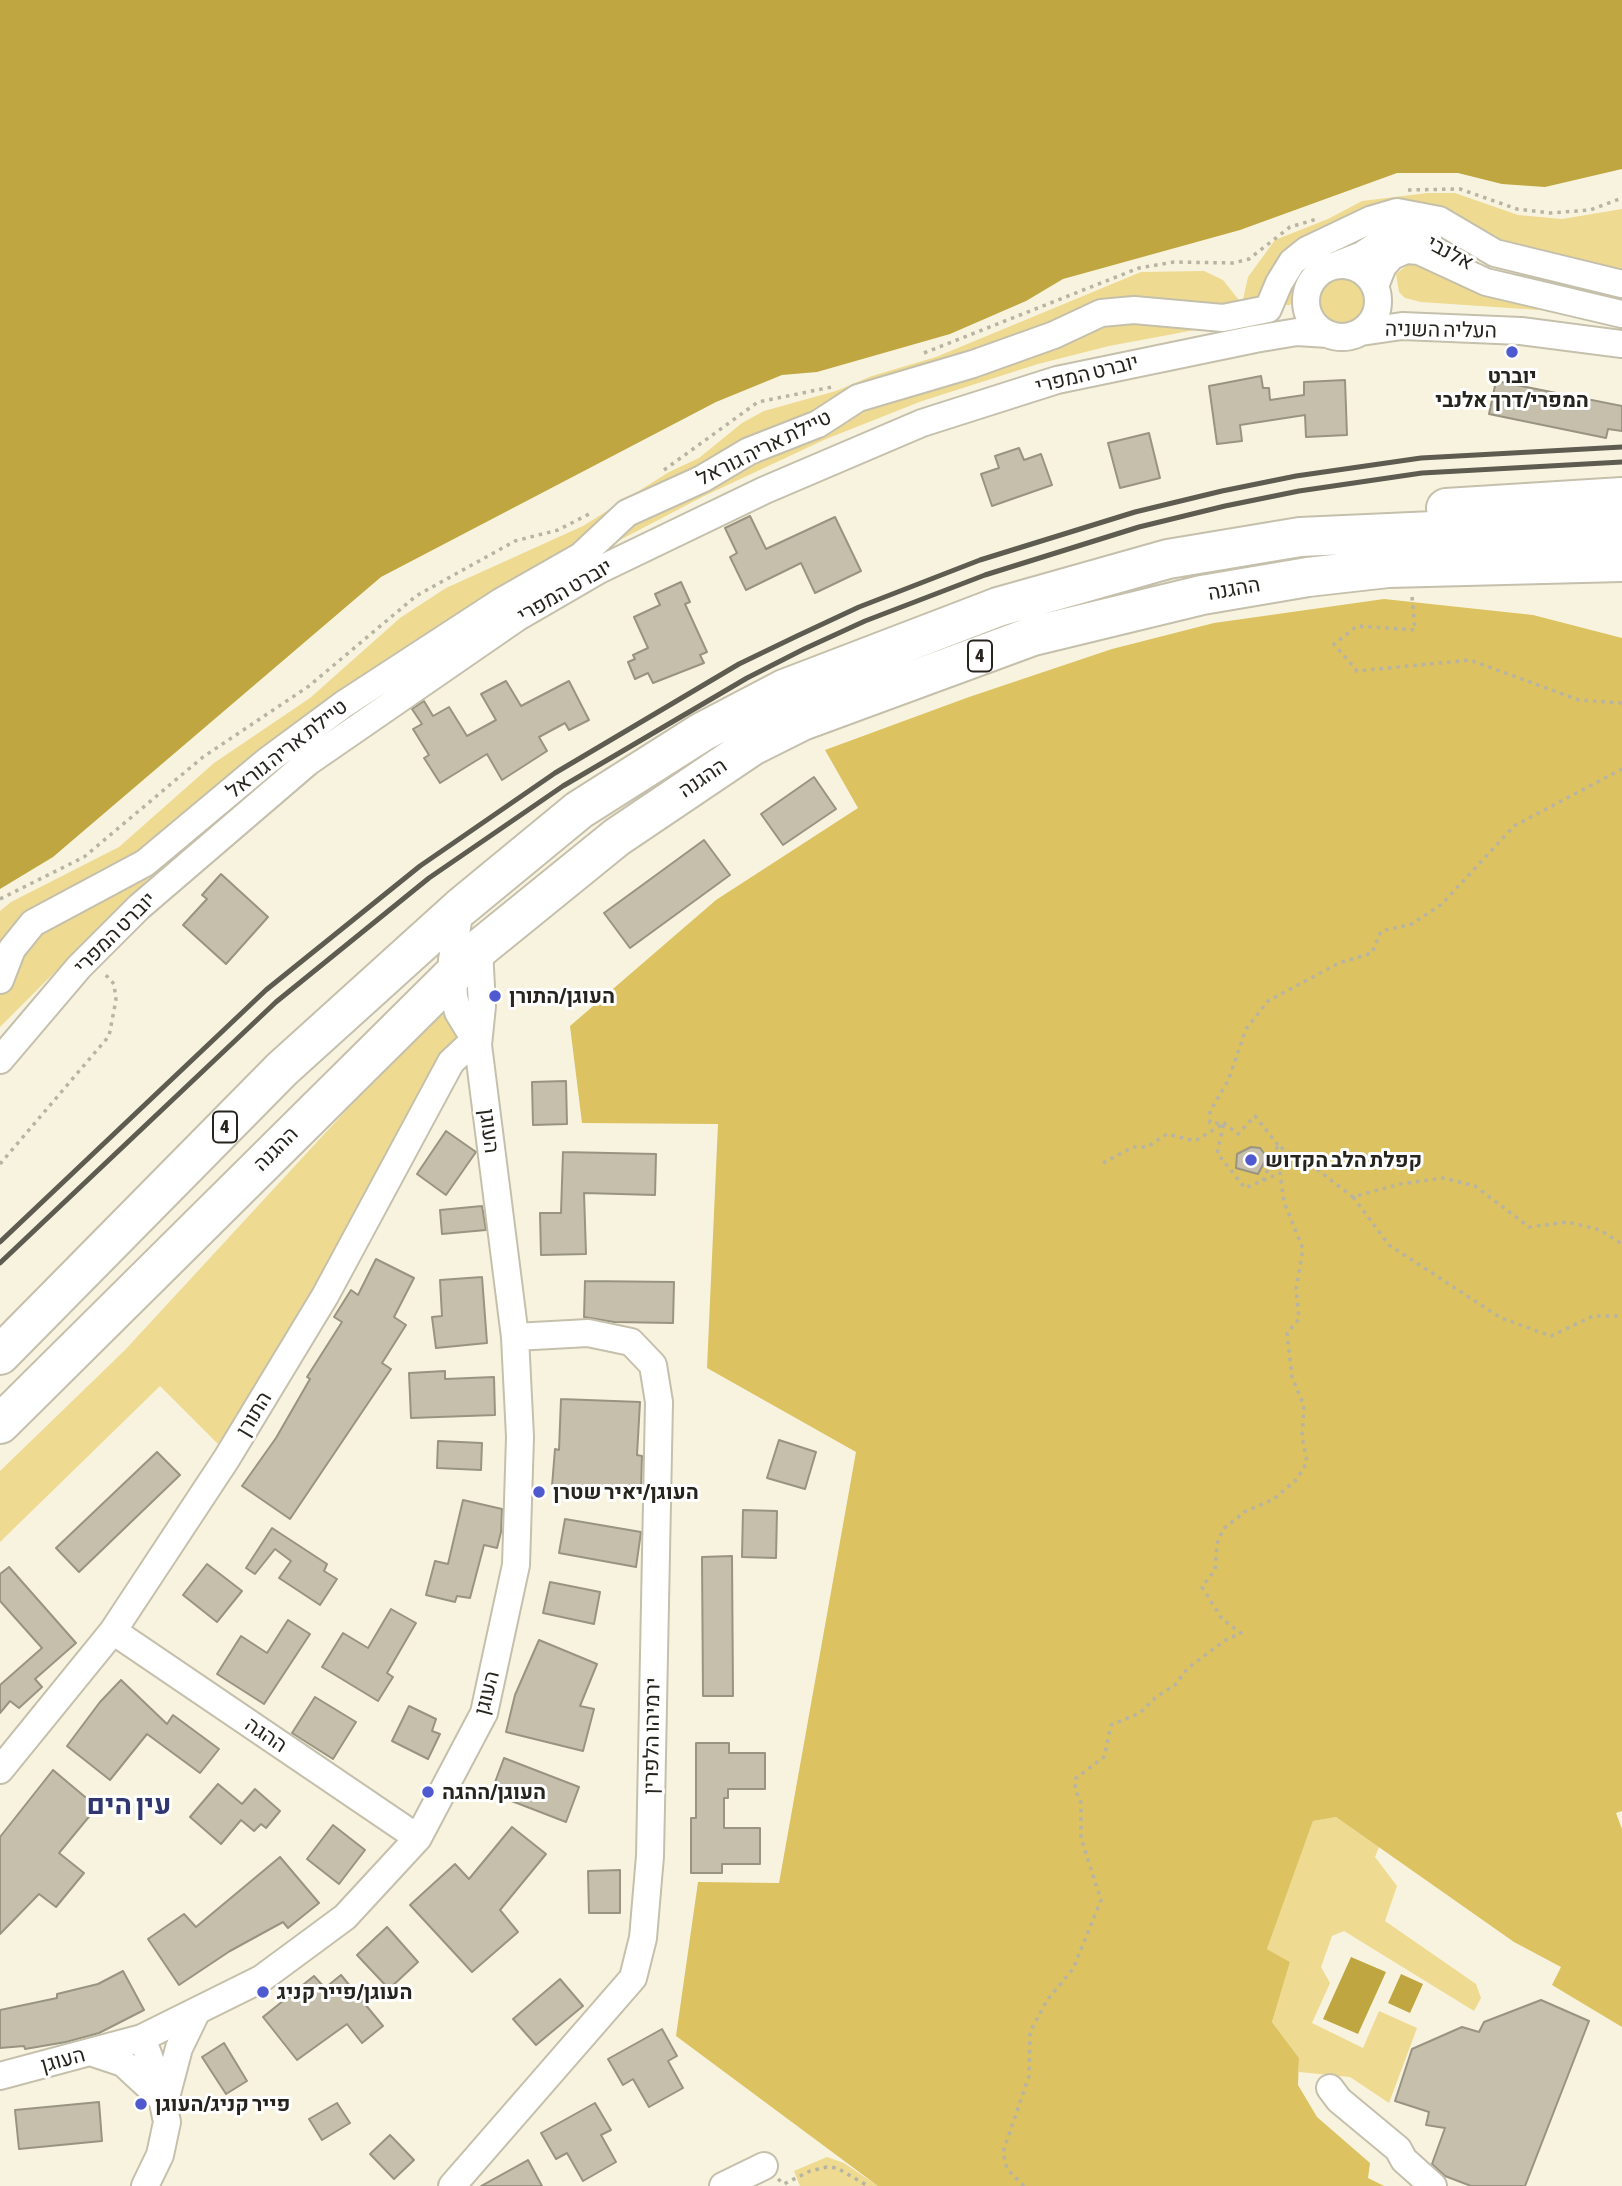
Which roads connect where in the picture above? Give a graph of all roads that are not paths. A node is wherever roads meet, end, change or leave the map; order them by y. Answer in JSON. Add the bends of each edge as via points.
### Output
{"nodes":[{"id":1,"x":1339,"y":264,"type":"junction"},
{"id":2,"x":1622,"y":284,"type":"edge"},
{"id":3,"x":1522,"y":289,"type":"junction"},
{"id":4,"x":1377,"y":290,"type":"junction"},
{"id":5,"x":1306,"y":295,"type":"junction"},
{"id":6,"x":1622,"y":314,"type":"edge"},
{"id":7,"x":1521,"y":331,"type":"junction"},
{"id":8,"x":1361,"y":332,"type":"junction"},
{"id":9,"x":1328,"y":334,"type":"junction"},
{"id":10,"x":1255,"y":339,"type":"junction"},
{"id":11,"x":1622,"y":344,"type":"edge"},
{"id":12,"x":1622,"y":496,"type":"edge"},
{"id":13,"x":1622,"y":530,"type":"edge"},
{"id":14,"x":1300,"y":537,"type":"junction"},
{"id":15,"x":1555,"y":561,"type":"junction"},
{"id":16,"x":1622,"y":562,"type":"edge"},
{"id":17,"x":1622,"y":568,"type":"edge"},
{"id":18,"x":460,"y":908,"type":"junction"},
{"id":19,"x":479,"y":949,"type":"junction"},
{"id":20,"x":452,"y":975,"type":"junction"},
{"id":21,"x":0,"y":979,"type":"edge"},
{"id":22,"x":478,"y":1045,"type":"junction"},
{"id":23,"x":0,"y":1060,"type":"edge"},
{"id":24,"x":515,"y":1337,"type":"junction"},
{"id":25,"x":0,"y":1355,"type":"edge"},
{"id":26,"x":0,"y":1424,"type":"edge"},
{"id":27,"x":113,"y":1631,"type":"junction"},
{"id":28,"x":0,"y":1770,"type":"edge"},
{"id":29,"x":418,"y":1838,"type":"junction"},
{"id":30,"x":197,"y":2011,"type":"junction"},
{"id":31,"x":142,"y":2038,"type":"junction"},
{"id":32,"x":90,"y":2052,"type":"junction"},
{"id":33,"x":0,"y":2076,"type":"edge"},
{"id":34,"x":1330,"y":2088,"type":"dead end"},
{"id":35,"x":164,"y":2102,"type":"junction"},
{"id":36,"x":764,"y":2166,"type":"road end"},
{"id":37,"x":145,"y":2186,"type":"edge"},
{"id":38,"x":452,"y":2186,"type":"edge"},
{"id":39,"x":723,"y":2186,"type":"edge"},
{"id":40,"x":1433,"y":2186,"type":"edge"}],
"edges":[{"from":1,"to":3,"type":"street","name":"אלנבי","via":[[1389,237],[1429,238]]},
{"from":1,"to":4,"type":"street","via":[[1361,269]]},
{"from":1,"to":5,"type":"street","via":[[1317,274]]},
{"from":2,"to":21,"type":"street","name":"טיילת אריה גוראל","via":[[1495,253],[1439,220],[1396,212],[1307,250],[1292,262],[1269,309],[1223,318],[1134,310],[1101,313],[973,365],[858,398],[818,424],[749,451],[702,479],[627,513],[581,556],[502,601],[344,705],[267,761],[145,863],[33,923],[12,949]]},
{"from":3,"to":4,"type":"street","name":"אלנבי","via":[[1486,282],[1432,256],[1406,250],[1383,265]]},
{"from":3,"to":6,"type":"street","name":"אלנבי"},
{"from":4,"to":7,"type":"street","name":"העליה השניה","via":[[1387,305],[1411,317]]},
{"from":4,"to":8,"type":"street","via":[[1376,314]]},
{"from":5,"to":9,"type":"street","via":[[1310,318]]},
{"from":5,"to":10,"type":"street","name":"יוברט המפרי","via":[[1281,325]]},
{"from":7,"to":8,"type":"street","name":"העליה השניה","via":[[1402,326]]},
{"from":7,"to":11,"type":"street","name":"העליה השניה"},
{"from":8,"to":9,"type":"street"},
{"from":9,"to":10,"type":"street","name":"יוברט המפרי","via":[[1297,332]]},
{"from":10,"to":23,"type":"street","name":"יוברט המפרי","via":[[1057,380],[922,423],[765,490],[599,570],[519,617],[308,762],[206,847],[87,959]]},
{"from":12,"to":14,"type":"highway","via":[[1443,508]]},
{"from":13,"to":14,"type":"highway","name":"ההגנה","number":"4","via":[[1455,530]]},
{"from":14,"to":18,"type":"highway","name":"ההגנה","number":"4","via":[[1168,559],[998,607],[784,689],[702,732],[579,810]]},
{"from":15,"to":16,"type":"highway","name":"ההגנה","number":"4"},
{"from":15,"to":17,"type":"highway"},
{"from":15,"to":19,"type":"highway","name":"ההגנה","number":"4","via":[[1308,576],[1202,595],[1033,636],[802,721],[752,746],[617,837]]},
{"from":18,"to":20,"type":"street","name":"העוגן"},
{"from":18,"to":25,"type":"highway","name":"ההגנה","number":"4","via":[[282,1069]]},
{"from":19,"to":20,"type":"highway","name":"ההגנה","number":"4"},
{"from":19,"to":22,"type":"street","name":"העוגן","via":[[482,1006]]},
{"from":20,"to":22,"type":"street","name":"העוגן","via":[[458,1012]]},
{"from":20,"to":26,"type":"highway","name":"ההגנה","number":"4"},
{"from":22,"to":24,"type":"street","name":"העוגן"},
{"from":22,"to":27,"type":"street","name":"התורן","via":[[466,1048],[451,1062],[325,1296],[227,1458]]},
{"from":24,"to":29,"type":"street","name":"העוגן","via":[[520,1437],[516,1565],[484,1713]]},
{"from":24,"to":38,"type":"street","name":"ירמיהו הלפרין","via":[[588,1333],[631,1342],[653,1365],[659,1402],[650,1856],[643,1938],[633,1978]]},
{"from":27,"to":28,"type":"street","name":"התורן"},
{"from":27,"to":29,"type":"street","name":"ההגה"},
{"from":29,"to":30,"type":"street","name":"העוגן","via":[[345,1917],[261,1979]]},
{"from":30,"to":31,"type":"street","name":"העוגן"},
{"from":30,"to":35,"type":"street","via":[[178,2048]]},
{"from":31,"to":32,"type":"street","name":"העוגן"},
{"from":31,"to":35,"type":"street"},
{"from":32,"to":33,"type":"street","name":"העוגן"},
{"from":32,"to":35,"type":"street","via":[[123,2063]]},
{"from":34,"to":40,"type":"street"},
{"from":35,"to":37,"type":"street","via":[[167,2122],[160,2155]]},
{"from":36,"to":39,"type":"street"}]}
